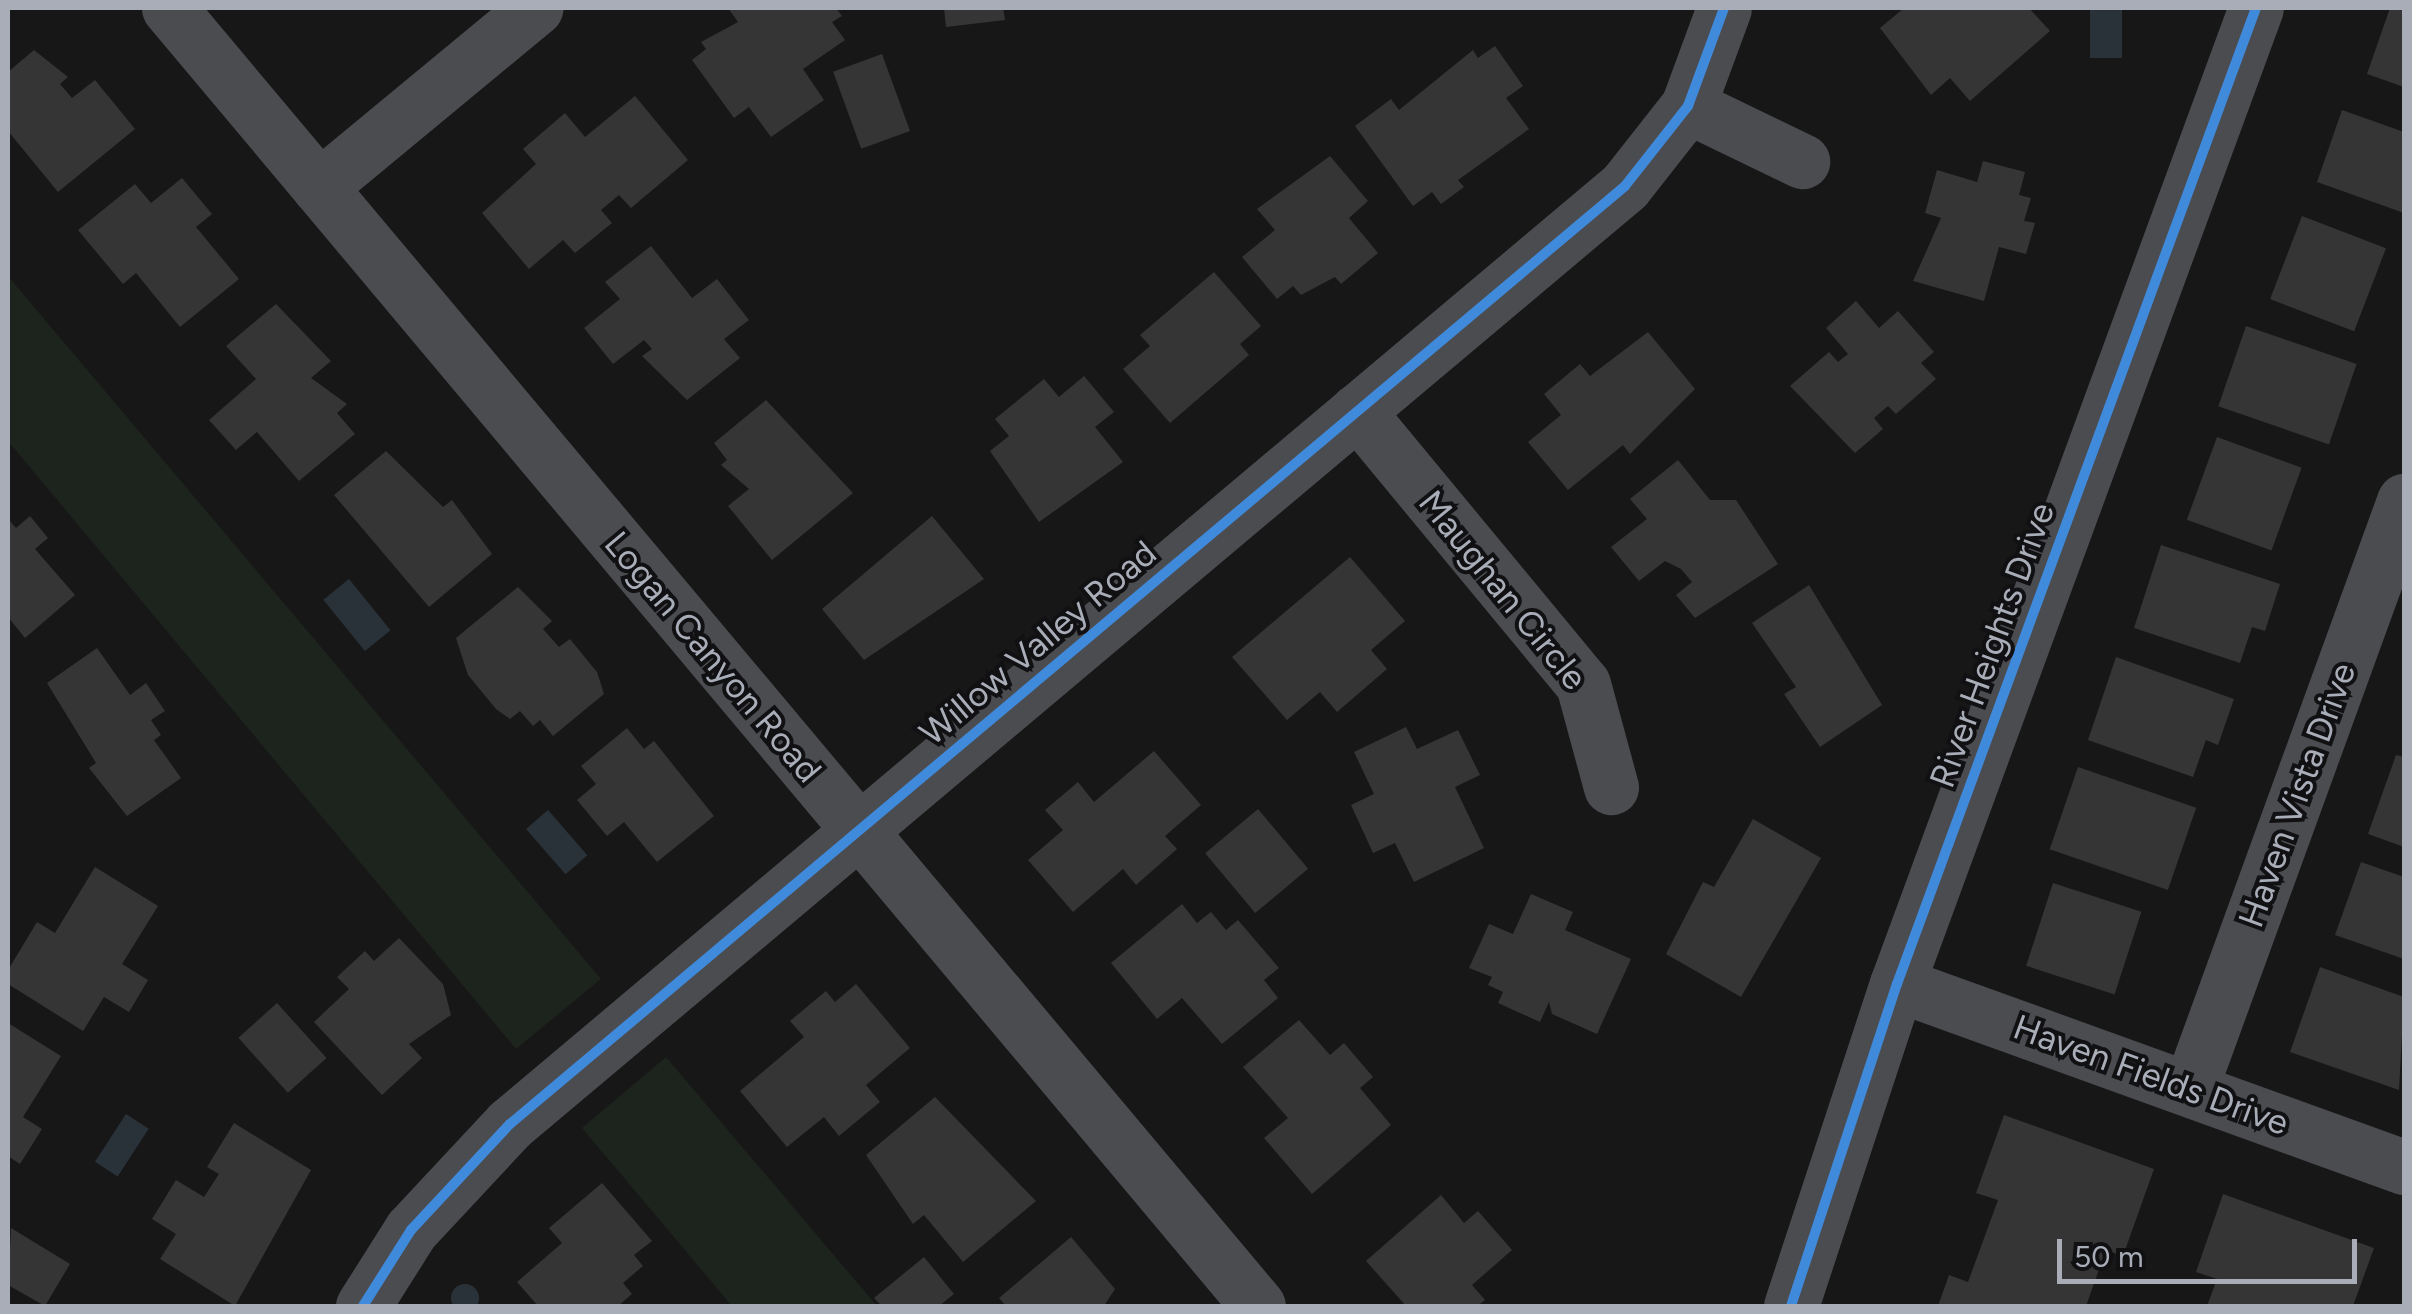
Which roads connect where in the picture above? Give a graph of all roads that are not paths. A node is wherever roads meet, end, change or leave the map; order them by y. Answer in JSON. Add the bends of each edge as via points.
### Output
{"nodes":[{"id":1,"x":169,"y":8,"type":"edge"},
{"id":2,"x":535,"y":8,"type":"edge"},
{"id":3,"x":1724,"y":8,"type":"edge"},
{"id":4,"x":2256,"y":8,"type":"edge"},
{"id":5,"x":1688,"y":106,"type":"junction"},
{"id":6,"x":1802,"y":162,"type":"dead end"},
{"id":7,"x":319,"y":186,"type":"junction"},
{"id":8,"x":1356,"y":411,"type":"junction"},
{"id":9,"x":2404,"y":501,"type":"edge"},
{"id":10,"x":1611,"y":787,"type":"dead end"},
{"id":11,"x":858,"y":830,"type":"junction"},
{"id":12,"x":1896,"y":984,"type":"junction"},
{"id":13,"x":2190,"y":1089,"type":"junction"},
{"id":14,"x":2404,"y":1166,"type":"edge"},
{"id":15,"x":362,"y":1306,"type":"edge"},
{"id":16,"x":1258,"y":1306,"type":"edge"},
{"id":17,"x":1792,"y":1306,"type":"edge"}],
"edges":[{"from":1,"to":7,"type":"street","name":"Logan Canyon Road"},
{"from":2,"to":7,"type":"street"},
{"from":3,"to":5,"type":"street","name":"Willow Valley Road"},
{"from":4,"to":12,"type":"street","name":"River Heights Drive"},
{"from":5,"to":6,"type":"street"},
{"from":5,"to":8,"type":"street","name":"Willow Valley Road","via":[[1625,186]]},
{"from":7,"to":11,"type":"street","name":"Logan Canyon Road"},
{"from":8,"to":10,"type":"street","name":"Maughan Circle","via":[[1584,684]]},
{"from":8,"to":11,"type":"street","name":"Willow Valley Road"},
{"from":9,"to":13,"type":"street","name":"Haven Vista Drive"},
{"from":11,"to":15,"type":"street","name":"Willow Valley Road","via":[[474,1158],[411,1230]]},
{"from":11,"to":16,"type":"street","name":"Logan Canyon Road"},
{"from":12,"to":13,"type":"street","name":"Haven Fields Drive"},
{"from":12,"to":17,"type":"street","name":"River Heights Drive"},
{"from":13,"to":14,"type":"street","name":"Haven Fields Drive"}]}
